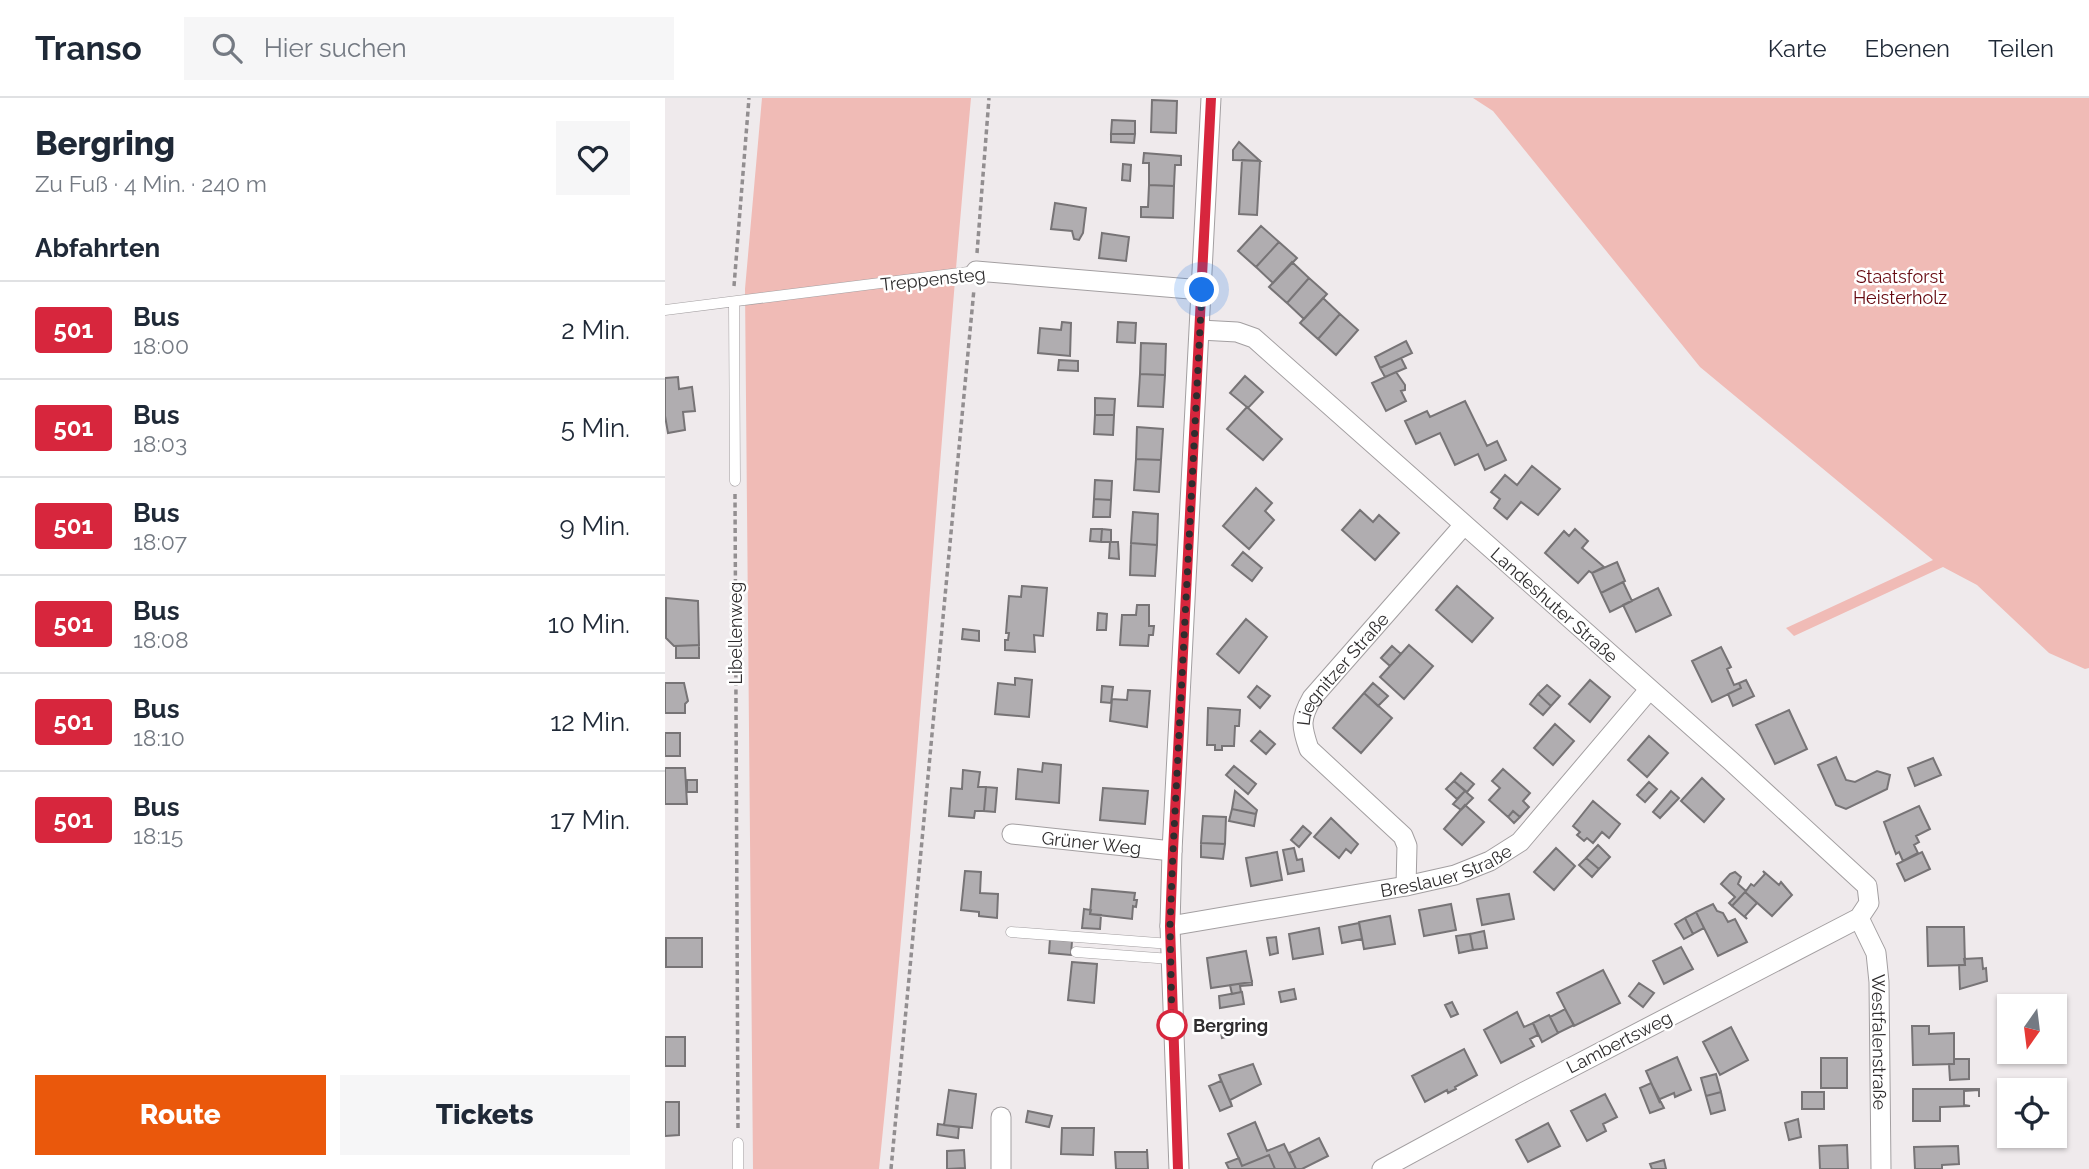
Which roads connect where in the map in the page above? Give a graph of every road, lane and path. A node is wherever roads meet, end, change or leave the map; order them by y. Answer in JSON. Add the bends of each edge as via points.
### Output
{"nodes":[{"id":1,"x":749,"y":98,"type":"edge"},
{"id":2,"x":989,"y":98,"type":"edge"},
{"id":3,"x":1211,"y":98,"type":"edge"},
{"id":4,"x":976,"y":271,"type":"junction"},
{"id":5,"x":1202,"y":290,"type":"junction"},
{"id":6,"x":734,"y":302,"type":"junction"},
{"id":7,"x":665,"y":310,"type":"edge"},
{"id":8,"x":1200,"y":330,"type":"junction"},
{"id":9,"x":734,"y":481,"type":"joint"},
{"id":10,"x":1463,"y":526,"type":"junction"},
{"id":11,"x":1649,"y":690,"type":"junction"},
{"id":12,"x":1012,"y":834,"type":"dead end"},
{"id":13,"x":1173,"y":851,"type":"junction"},
{"id":14,"x":1406,"y":886,"type":"junction"},
{"id":15,"x":1859,"y":918,"type":"junction"},
{"id":16,"x":1010,"y":932,"type":"dead end"},
{"id":17,"x":1171,"y":943,"type":"junction"},
{"id":18,"x":1076,"y":952,"type":"dead end"},
{"id":19,"x":1000,"y":1117,"type":"dead end"},
{"id":20,"x":738,"y":1143,"type":"joint"},
{"id":21,"x":738,"y":1169,"type":"edge"},
{"id":22,"x":891,"y":1169,"type":"edge"},
{"id":23,"x":1002,"y":1169,"type":"edge"},
{"id":24,"x":1179,"y":1169,"type":"edge"},
{"id":25,"x":1382,"y":1169,"type":"edge"},
{"id":26,"x":1881,"y":1169,"type":"edge"}],
"edges":[{"from":1,"to":6,"type":"path"},
{"from":2,"to":4,"type":"path"},
{"from":3,"to":5,"type":"street"},
{"from":4,"to":5,"type":"street","name":"Treppensteg"},
{"from":4,"to":6,"type":"lane","name":"Treppensteg"},
{"from":4,"to":22,"type":"path"},
{"from":5,"to":8,"type":"street"},
{"from":6,"to":7,"type":"lane","name":"Treppensteg"},
{"from":6,"to":9,"type":"lane"},
{"from":8,"to":10,"type":"street","name":"Landeshuter Straße","via":[[1254,338]]},
{"from":8,"to":13,"type":"street"},
{"from":9,"to":20,"type":"path","name":"Libellenweg"},
{"from":10,"to":11,"type":"street","name":"Landeshuter Straße"},
{"from":10,"to":14,"type":"street","name":"Liegnitzer Straße","via":[[1312,698],[1303,715],[1308,749],[1403,836]]},
{"from":11,"to":14,"type":"street","name":"Breslauer Straße","via":[[1520,842],[1490,862]]},
{"from":11,"to":15,"type":"street","name":"Landeshuter Straße","via":[[1867,886],[1869,903]]},
{"from":12,"to":13,"type":"street","name":"Grüner Weg"},
{"from":13,"to":17,"type":"street"},
{"from":14,"to":17,"type":"street","name":"Breslauer Straße"},
{"from":15,"to":25,"type":"street","name":"Lambertsweg"},
{"from":15,"to":26,"type":"street","name":"Westfalenstraße","via":[[1876,953],[1879,982]]},
{"from":16,"to":17,"type":"lane"},
{"from":17,"to":18,"type":"lane"},
{"from":17,"to":24,"type":"street"},
{"from":19,"to":23,"type":"street"},
{"from":20,"to":21,"type":"lane"}]}
